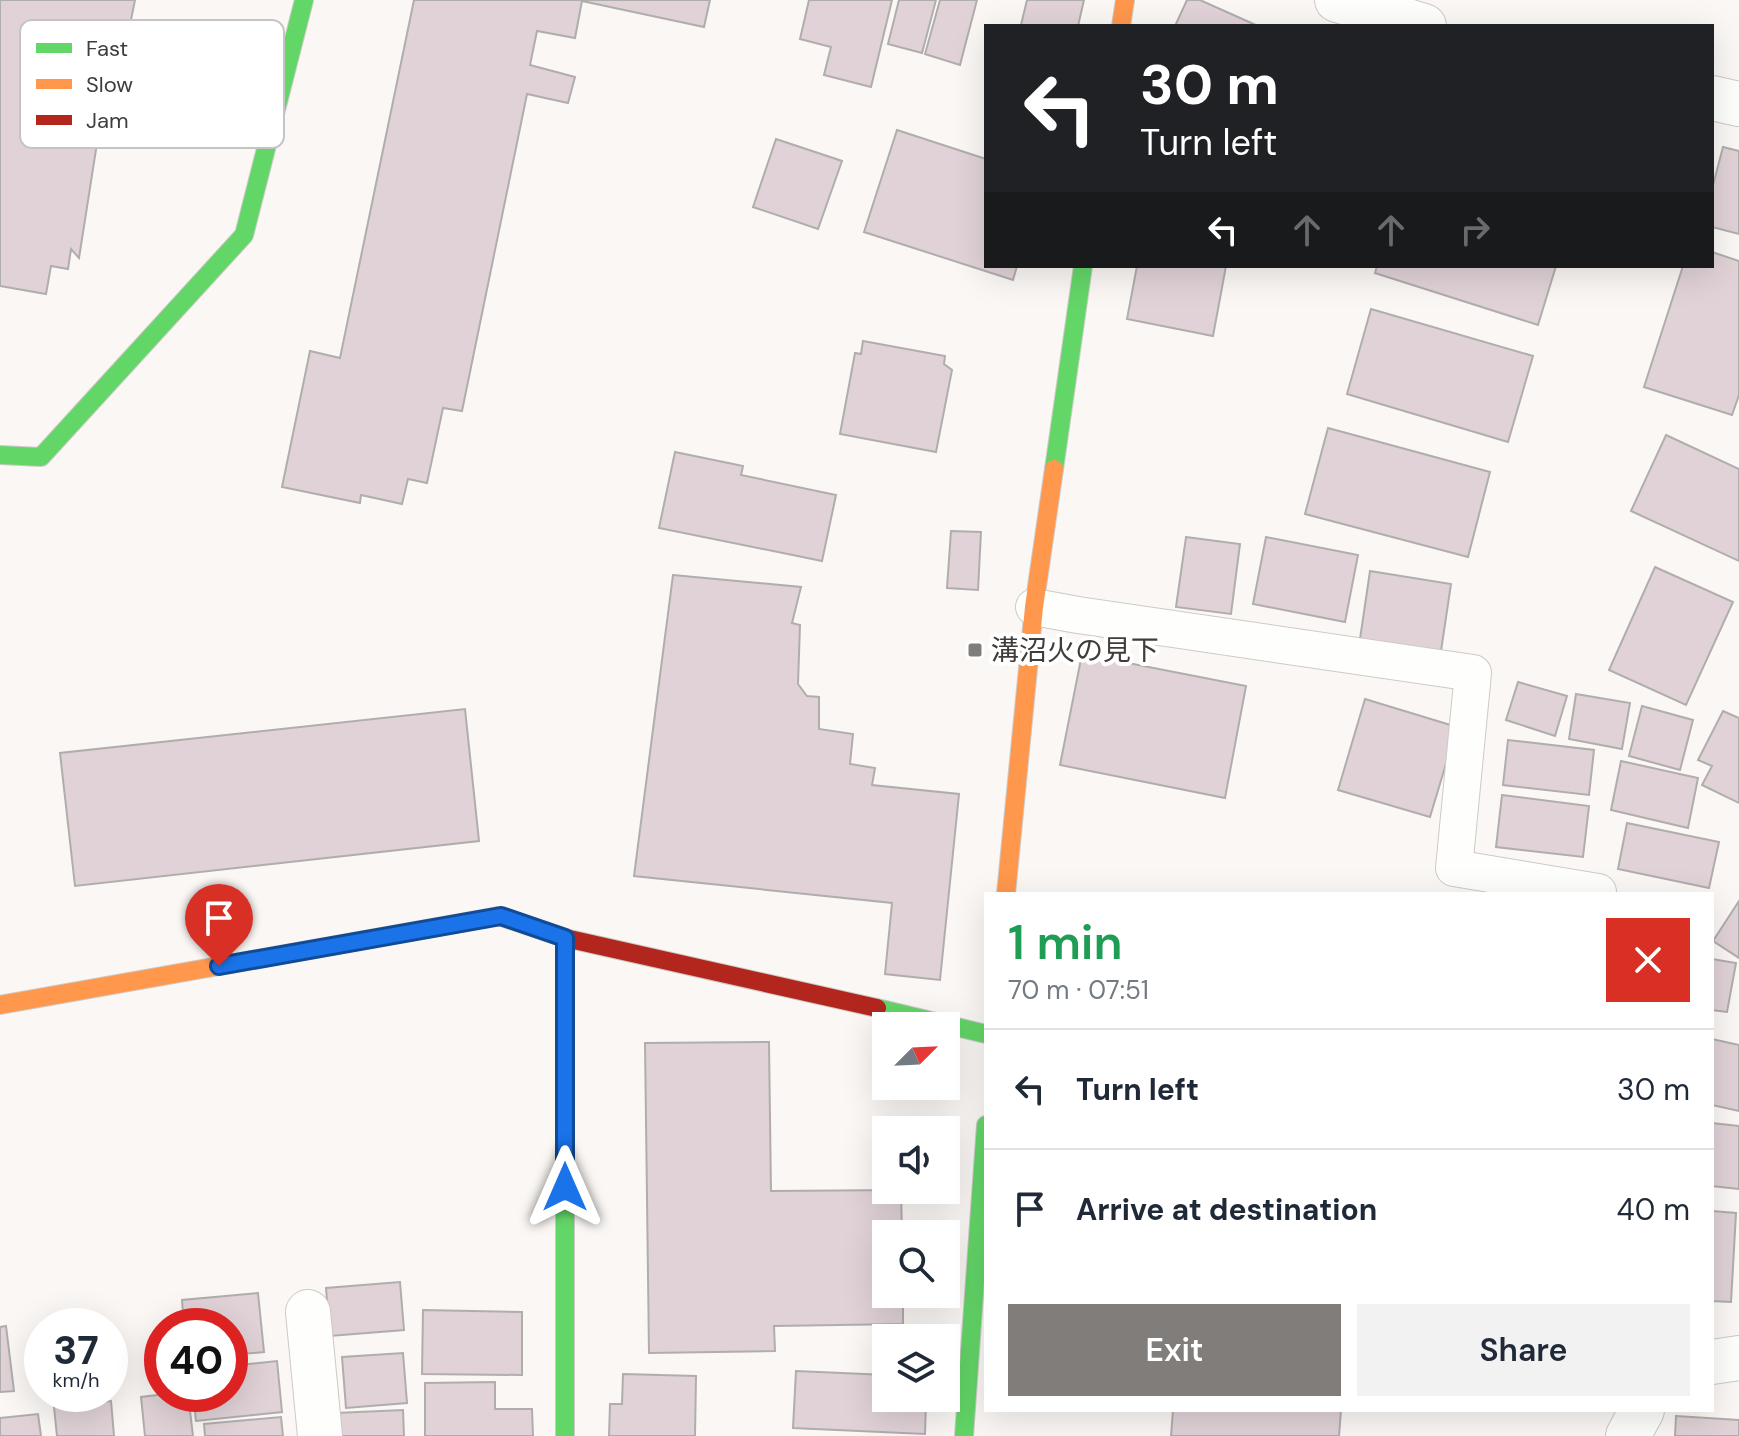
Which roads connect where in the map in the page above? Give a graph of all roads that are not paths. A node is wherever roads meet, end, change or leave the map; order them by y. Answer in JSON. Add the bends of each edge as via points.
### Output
{"nodes":[{"id":1,"x":304,"y":0,"type":"edge"},
{"id":2,"x":1125,"y":0,"type":"edge"},
{"id":3,"x":1337,"y":0,"type":"edge"},
{"id":4,"x":1121,"y":24,"type":"edge"},
{"id":5,"x":1417,"y":24,"type":"edge"},
{"id":6,"x":284,"y":78,"type":"edge"},
{"id":7,"x":1714,"y":98,"type":"edge"},
{"id":8,"x":1739,"y":104,"type":"edge"},
{"id":9,"x":266,"y":148,"type":"edge"},
{"id":10,"x":1083,"y":268,"type":"edge"},
{"id":11,"x":0,"y":455,"type":"edge"},
{"id":12,"x":1034,"y":607,"type":"junction"},
{"id":13,"x":1006,"y":892,"type":"edge"},
{"id":14,"x":1598,"y":892,"type":"edge"},
{"id":15,"x":565,"y":938,"type":"junction"},
{"id":16,"x":0,"y":1005,"type":"edge"},
{"id":17,"x":984,"y":1033,"type":"edge"},
{"id":18,"x":984,"y":1153,"type":"edge"},
{"id":19,"x":308,"y":1312,"type":"dead end"},
{"id":20,"x":1739,"y":1358,"type":"edge"},
{"id":21,"x":1714,"y":1362,"type":"edge"},
{"id":22,"x":1641,"y":1412,"type":"edge"},
{"id":23,"x":320,"y":1436,"type":"edge"},
{"id":24,"x":565,"y":1436,"type":"edge"},
{"id":25,"x":964,"y":1436,"type":"edge"},
{"id":26,"x":1628,"y":1436,"type":"edge"}],
"edges":[{"from":1,"to":6,"type":"street"},
{"from":2,"to":4,"type":"street"},
{"from":3,"to":5,"type":"street"},
{"from":7,"to":8,"type":"street"},
{"from":9,"to":11,"type":"street","via":[[244,235],[41,457]]},
{"from":10,"to":12,"type":"street"},
{"from":12,"to":13,"type":"street"},
{"from":12,"to":14,"type":"lane","via":[[1473,673],[1454,868]]},
{"from":15,"to":16,"type":"street","via":[[501,916]]},
{"from":15,"to":17,"type":"street"},
{"from":15,"to":24,"type":"street"},
{"from":18,"to":25,"type":"street"},
{"from":19,"to":23,"type":"street"},
{"from":20,"to":21,"type":"street"},
{"from":22,"to":26,"type":"street"}]}
